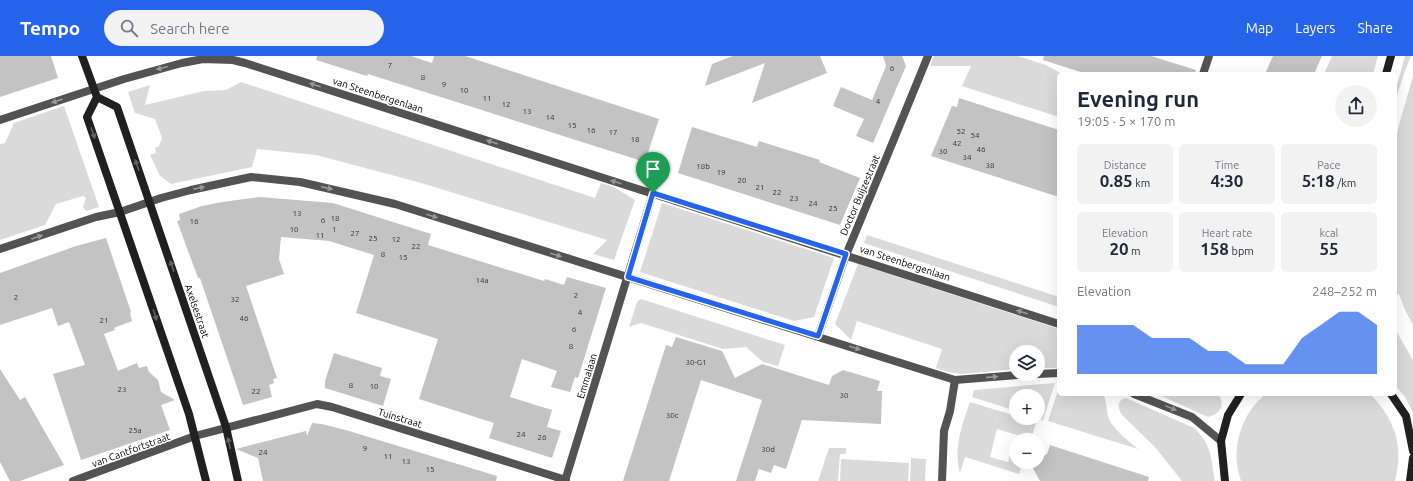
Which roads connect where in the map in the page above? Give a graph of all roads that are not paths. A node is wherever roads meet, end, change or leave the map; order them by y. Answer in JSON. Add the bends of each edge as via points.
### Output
{"nodes":[{"id":1,"x":82,"y":56,"type":"edge"},
{"id":2,"x":1209,"y":56,"type":"edge"},
{"id":3,"x":1391,"y":56,"type":"edge"},
{"id":4,"x":234,"y":58,"type":"edge"},
{"id":5,"x":924,"y":59,"type":"edge"},
{"id":6,"x":1204,"y":72,"type":"edge"},
{"id":7,"x":1387,"y":72,"type":"edge"},
{"id":8,"x":94,"y":88,"type":"junction"},
{"id":9,"x":97,"y":97,"type":"junction"},
{"id":10,"x":0,"y":120,"type":"edge"},
{"id":11,"x":653,"y":193,"type":"junction"},
{"id":12,"x":150,"y":202,"type":"junction"},
{"id":13,"x":120,"y":212,"type":"junction"},
{"id":14,"x":0,"y":249,"type":"edge"},
{"id":15,"x":846,"y":254,"type":"junction"},
{"id":16,"x":628,"y":277,"type":"junction"},
{"id":17,"x":1057,"y":323,"type":"edge"},
{"id":18,"x":818,"y":336,"type":"junction"},
{"id":19,"x":1057,"y":373,"type":"edge"},
{"id":20,"x":1045,"y":374,"type":"edge"},
{"id":21,"x":1009,"y":376,"type":"edge"},
{"id":22,"x":955,"y":380,"type":"junction"},
{"id":23,"x":1139,"y":396,"type":"edge"},
{"id":24,"x":1240,"y":396,"type":"edge"},
{"id":25,"x":1391,"y":396,"type":"edge"},
{"id":26,"x":226,"y":427,"type":"junction"},
{"id":27,"x":195,"y":436,"type":"junction"},
{"id":28,"x":1221,"y":441,"type":"junction"},
{"id":29,"x":1413,"y":451,"type":"edge"},
{"id":30,"x":1413,"y":458,"type":"edge"},
{"id":31,"x":566,"y":480,"type":"edge"},
{"id":32,"x":73,"y":481,"type":"edge"},
{"id":33,"x":206,"y":481,"type":"edge"},
{"id":34,"x":238,"y":481,"type":"edge"},
{"id":35,"x":942,"y":481,"type":"edge"},
{"id":36,"x":1225,"y":481,"type":"edge"},
{"id":37,"x":1410,"y":481,"type":"edge"}],
"edges":[{"from":1,"to":8,"type":"street"},
{"from":2,"to":6,"type":"street"},
{"from":3,"to":7,"type":"street"},
{"from":4,"to":8,"type":"street","name":"van Steenbergenlaan","one_way":true,"via":[[182,63]]},
{"from":11,"to":4,"type":"street","name":"van Steenbergenlaan","one_way":true},
{"from":5,"to":15,"type":"street","name":"Doctor Buijzestraat"},
{"from":8,"to":9,"type":"street"},
{"from":8,"to":10,"type":"street","name":"van Steenbergenlaan","one_way":true},
{"from":12,"to":9,"type":"street","name":"Axelsestraat","one_way":true,"via":[[117,107]]},
{"from":9,"to":13,"type":"street","one_way":true,"via":[[87,117]]},
{"from":11,"to":15,"type":"street","name":"van Steenbergenlaan"},
{"from":11,"to":16,"type":"street"},
{"from":12,"to":13,"type":"street"},
{"from":12,"to":16,"type":"street","one_way":true,"via":[[251,177],[300,182],[395,204]]},
{"from":26,"to":12,"type":"street","name":"Axelsestraat","one_way":true},
{"from":14,"to":13,"type":"street","one_way":true,"via":[[96,217]]},
{"from":13,"to":27,"type":"street","one_way":true},
{"from":17,"to":15,"type":"street","name":"van Steenbergenlaan","one_way":true},
{"from":15,"to":18,"type":"street","name":"Doctor Buijzestraat"},
{"from":16,"to":18,"type":"street"},
{"from":16,"to":31,"type":"street","name":"Emmalaan"},
{"from":18,"to":22,"type":"street","one_way":true},
{"from":19,"to":20,"type":"street"},
{"from":22,"to":21,"type":"street","one_way":true},
{"from":22,"to":35,"type":"street","via":[[944,431]]},
{"from":23,"to":28,"type":"street","one_way":true,"via":[[1192,417]]},
{"from":24,"to":28,"type":"street","via":[[1228,415]]},
{"from":25,"to":29,"type":"street","via":[[1406,416]]},
{"from":26,"to":27,"type":"street"},
{"from":26,"to":31,"type":"street","name":"Tuinstraat","via":[[317,404]]},
{"from":34,"to":26,"type":"street","name":"Axelsestraat","one_way":true},
{"from":27,"to":32,"type":"street","name":"van Cantfortstraat"},
{"from":27,"to":33,"type":"street"},
{"from":28,"to":36,"type":"street"},
{"from":30,"to":37,"type":"street"}]}
